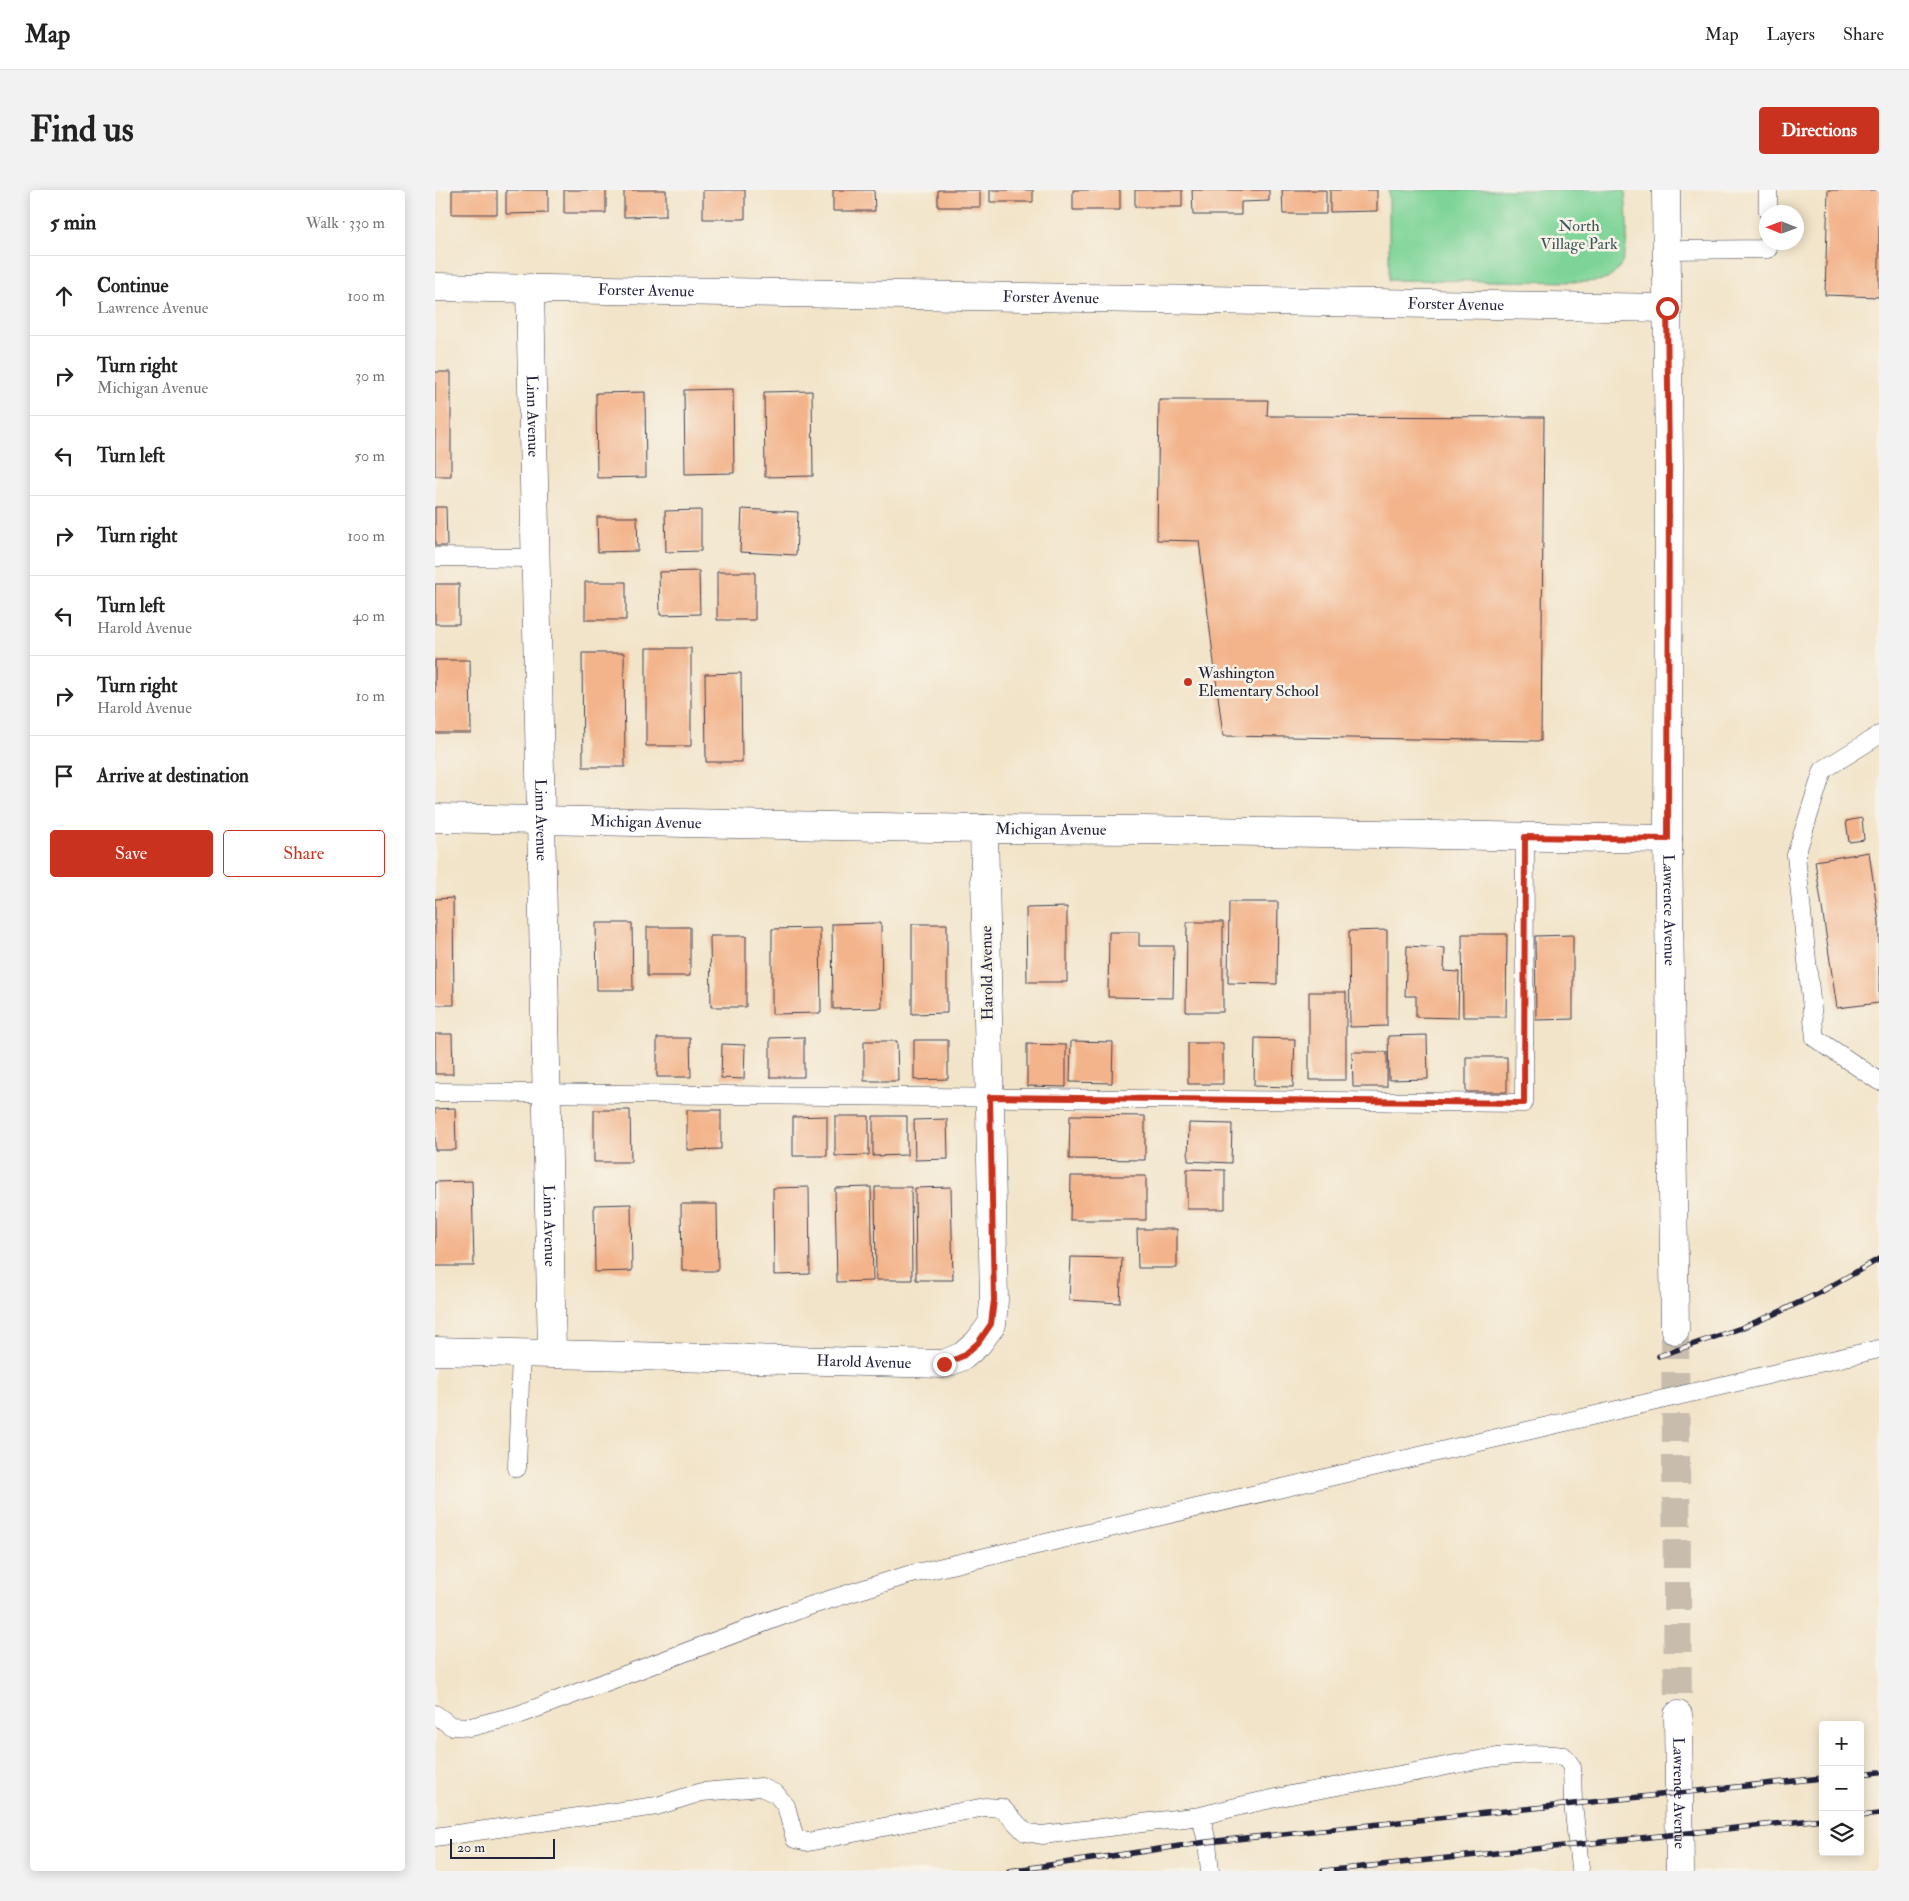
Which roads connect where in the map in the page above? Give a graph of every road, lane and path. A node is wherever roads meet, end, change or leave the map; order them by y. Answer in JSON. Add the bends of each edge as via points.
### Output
{"nodes":[{"id":1,"x":1666,"y":190,"type":"edge"},
{"id":2,"x":1768,"y":190,"type":"edge"},
{"id":3,"x":1768,"y":205,"type":"edge"},
{"id":4,"x":1759,"y":249,"type":"edge"},
{"id":5,"x":1667,"y":250,"type":"junction"},
{"id":6,"x":435,"y":287,"type":"edge"},
{"id":7,"x":530,"y":288,"type":"junction"},
{"id":8,"x":1667,"y":308,"type":"junction"},
{"id":9,"x":435,"y":556,"type":"edge"},
{"id":10,"x":535,"y":558,"type":"junction"},
{"id":11,"x":1879,"y":736,"type":"edge"},
{"id":12,"x":435,"y":818,"type":"edge"},
{"id":13,"x":541,"y":820,"type":"junction"},
{"id":14,"x":984,"y":830,"type":"junction"},
{"id":15,"x":1525,"y":837,"type":"junction"},
{"id":16,"x":1668,"y":839,"type":"junction"},
{"id":17,"x":1879,"y":1082,"type":"edge"},
{"id":18,"x":435,"y":1092,"type":"edge"},
{"id":19,"x":547,"y":1093,"type":"junction"},
{"id":20,"x":990,"y":1097,"type":"junction"},
{"id":21,"x":1675,"y":1330,"type":"tunnel mouth"},
{"id":22,"x":1879,"y":1349,"type":"edge"},
{"id":23,"x":435,"y":1351,"type":"edge"},
{"id":24,"x":521,"y":1352,"type":"junction"},
{"id":25,"x":552,"y":1353,"type":"junction"},
{"id":26,"x":517,"y":1468,"type":"dead end"},
{"id":27,"x":435,"y":1714,"type":"edge"},
{"id":28,"x":1678,"y":1715,"type":"tunnel mouth"},
{"id":29,"x":1201,"y":1816,"type":"junction"},
{"id":30,"x":435,"y":1837,"type":"edge"},
{"id":31,"x":1580,"y":1868,"type":"dead end"},
{"id":32,"x":1210,"y":1871,"type":"edge"},
{"id":33,"x":1679,"y":1871,"type":"edge"}],
"edges":[{"from":1,"to":5,"type":"street","name":"Lawrence Avenue"},
{"from":2,"to":3,"type":"lane"},
{"from":4,"to":5,"type":"lane"},
{"from":5,"to":8,"type":"street","name":"Lawrence Avenue"},
{"from":6,"to":7,"type":"street","name":"Forster Avenue"},
{"from":7,"to":8,"type":"street","name":"Forster Avenue"},
{"from":7,"to":10,"type":"street","name":"Linn Avenue"},
{"from":8,"to":16,"type":"street","name":"Lawrence Avenue"},
{"from":9,"to":10,"type":"lane"},
{"from":10,"to":13,"type":"street","name":"Linn Avenue"},
{"from":11,"to":17,"type":"lane","via":[[1823,770],[1796,855],[1815,1038]]},
{"from":12,"to":13,"type":"street","name":"Michigan Avenue"},
{"from":13,"to":14,"type":"street","name":"Michigan Avenue"},
{"from":13,"to":19,"type":"street","name":"Linn Avenue"},
{"from":14,"to":15,"type":"street","name":"Michigan Avenue"},
{"from":14,"to":20,"type":"street","name":"Harold Avenue"},
{"from":15,"to":16,"type":"street","name":"Michigan Avenue"},
{"from":15,"to":20,"type":"lane","via":[[1524,1103]]},
{"from":16,"to":21,"type":"street","name":"Lawrence Avenue"},
{"from":18,"to":19,"type":"lane"},
{"from":19,"to":20,"type":"lane"},
{"from":19,"to":25,"type":"street","name":"Linn Avenue"},
{"from":20,"to":25,"type":"street","name":"Harold Avenue","via":[[994,1300],[991,1324],[978,1343],[963,1356],[944,1364]]},
{"from":22,"to":27,"type":"lane","via":[[909,1575],[806,1607],[518,1715],[471,1727],[451,1726]]},
{"from":23,"to":24,"type":"street","name":"Harold Avenue"},
{"from":24,"to":25,"type":"street","name":"Harold Avenue"},
{"from":24,"to":26,"type":"lane"},
{"from":28,"to":33,"type":"street","name":"Lawrence Avenue"},
{"from":29,"to":30,"type":"lane","via":[[1041,1835],[1025,1832],[1002,1808],[985,1807],[808,1842],[795,1839],[786,1806],[776,1794],[761,1787],[702,1792],[657,1806]]},
{"from":29,"to":31,"type":"lane","via":[[1255,1801],[1498,1757],[1564,1756],[1572,1767]]},
{"from":29,"to":32,"type":"lane"}]}
